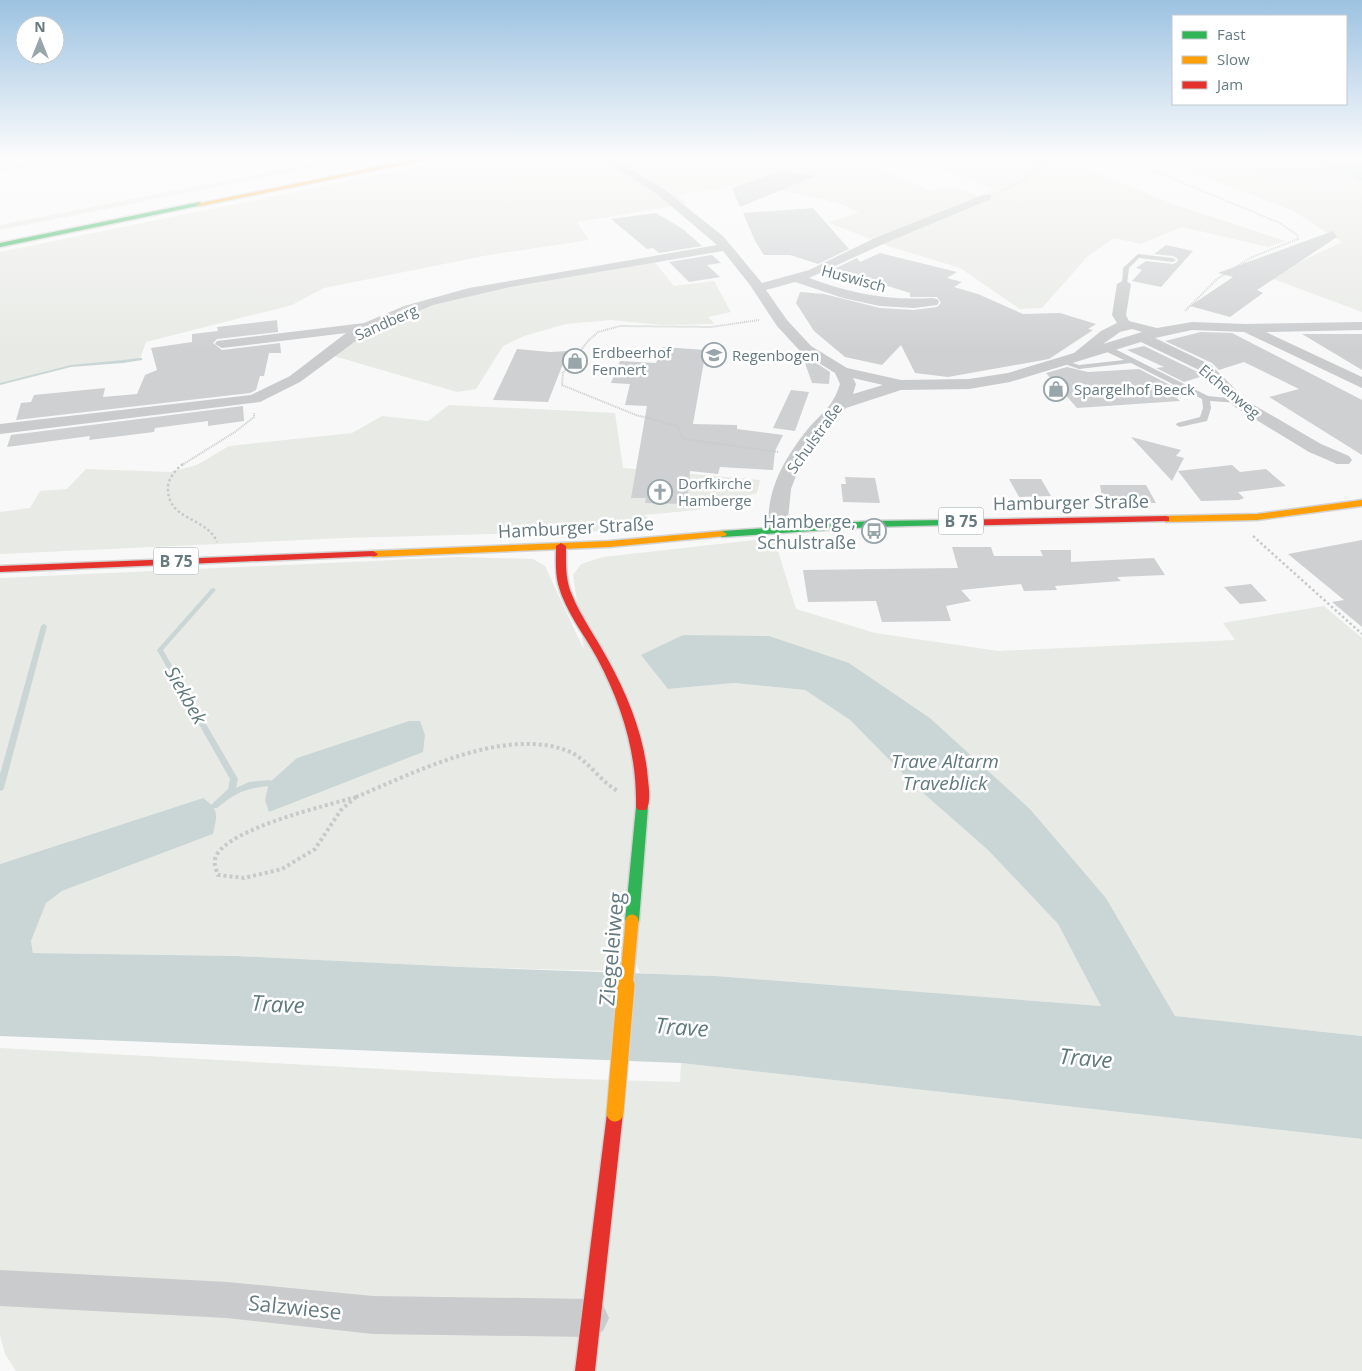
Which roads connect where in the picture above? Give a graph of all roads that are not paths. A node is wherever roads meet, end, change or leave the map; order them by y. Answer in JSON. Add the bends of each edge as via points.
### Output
{"nodes":[{"id":1,"x":66,"y":222,"type":"edge"},
{"id":2,"x":114,"y":222,"type":"edge"},
{"id":3,"x":697,"y":222,"type":"edge"},
{"id":4,"x":925,"y":222,"type":"edge"},
{"id":5,"x":0,"y":235,"type":"edge"},
{"id":6,"x":0,"y":245,"type":"edge"},
{"id":7,"x":727,"y":247,"type":"junction"},
{"id":8,"x":1173,"y":260,"type":"dead end"},
{"id":9,"x":798,"y":279,"type":"junction"},
{"id":10,"x":1124,"y":284,"type":"joint"},
{"id":11,"x":759,"y":288,"type":"junction"},
{"id":12,"x":932,"y":302,"type":"dead end"},
{"id":13,"x":1124,"y":324,"type":"junction"},
{"id":14,"x":1362,"y":326,"type":"edge"},
{"id":15,"x":368,"y":327,"type":"junction"},
{"id":16,"x":1246,"y":328,"type":"junction"},
{"id":17,"x":1148,"y":335,"type":"junction"},
{"id":18,"x":222,"y":344,"type":"dead end"},
{"id":19,"x":1106,"y":348,"type":"junction"},
{"id":20,"x":816,"y":354,"type":"junction"},
{"id":21,"x":1080,"y":355,"type":"junction"},
{"id":22,"x":739,"y":357,"type":"dead end"},
{"id":23,"x":1060,"y":361,"type":"junction"},
{"id":24,"x":1132,"y":361,"type":"junction"},
{"id":25,"x":842,"y":371,"type":"junction"},
{"id":26,"x":1362,"y":383,"type":"edge"},
{"id":27,"x":901,"y":385,"type":"junction"},
{"id":28,"x":1206,"y":398,"type":"junction"},
{"id":29,"x":1238,"y":401,"type":"junction"},
{"id":30,"x":840,"y":405,"type":"junction"},
{"id":31,"x":1180,"y":425,"type":"dead end"},
{"id":32,"x":0,"y":429,"type":"edge"},
{"id":33,"x":1343,"y":460,"type":"dead end"},
{"id":34,"x":1362,"y":503,"type":"edge"},
{"id":35,"x":778,"y":529,"type":"junction"},
{"id":36,"x":560,"y":546,"type":"junction"},
{"id":37,"x":0,"y":569,"type":"edge"},
{"id":38,"x":0,"y":1288,"type":"edge"},
{"id":39,"x":590,"y":1318,"type":"junction"},
{"id":40,"x":585,"y":1371,"type":"edge"}],
"edges":[{"from":1,"to":5,"type":"main road"},
{"from":2,"to":6,"type":"main road"},
{"from":3,"to":7,"type":"street"},
{"from":4,"to":9,"type":"street"},
{"from":7,"to":11,"type":"street"},
{"from":7,"to":15,"type":"street","name":"Sandberg","via":[[501,285],[416,307]]},
{"from":8,"to":10,"type":"lane","via":[[1138,256],[1126,268]]},
{"from":9,"to":11,"type":"street"},
{"from":9,"to":12,"type":"street","name":"Huswisch","via":[[870,301],[907,305]]},
{"from":10,"to":13,"type":"street","via":[[1119,315]]},
{"from":11,"to":20,"type":"street","via":[[776,316],[806,349]]},
{"from":13,"to":17,"type":"street","name":"Eichenweg","via":[[1146,327]]},
{"from":13,"to":21,"type":"street","via":[[1118,325]]},
{"from":14,"to":16,"type":"street"},
{"from":15,"to":18,"type":"street"},
{"from":15,"to":32,"type":"street","name":"Sandberg","via":[[293,382],[254,399]]},
{"from":16,"to":17,"type":"street","via":[[1177,327]]},
{"from":16,"to":26,"type":"street"},
{"from":17,"to":19,"type":"street"},
{"from":17,"to":29,"type":"street","name":"Eichenweg","via":[[1206,368]]},
{"from":19,"to":21,"type":"street"},
{"from":19,"to":24,"type":"lane"},
{"from":20,"to":22,"type":"lane","via":[[786,358]]},
{"from":20,"to":25,"type":"street"},
{"from":21,"to":23,"type":"street"},
{"from":23,"to":24,"type":"lane","via":[[1079,367]]},
{"from":23,"to":27,"type":"street","via":[[991,381]]},
{"from":24,"to":28,"type":"lane"},
{"from":25,"to":27,"type":"street"},
{"from":25,"to":30,"type":"street","name":"Schulstraße","via":[[848,384]]},
{"from":27,"to":30,"type":"street"},
{"from":28,"to":29,"type":"lane"},
{"from":28,"to":31,"type":"lane","via":[[1204,419]]},
{"from":29,"to":33,"type":"street","name":"Eichenweg","via":[[1264,420]]},
{"from":30,"to":35,"type":"street","name":"Schulstraße","via":[[813,433],[780,488]]},
{"from":34,"to":35,"type":"main road","name":"Hamburger Straße","number":"B 75","via":[[1257,517],[958,521]]},
{"from":35,"to":36,"type":"main road","name":"Hamburger Straße","number":"B 75"},
{"from":36,"to":37,"type":"main road","name":"Hamburger Straße","number":"B 75"},
{"from":36,"to":39,"type":"main road","name":"Ziegeleiweg","bridge":true,"via":[[561,574],[566,592],[632,720],[644,779],[615,1113]]},
{"from":38,"to":39,"type":"street","name":"Salzwiese","via":[[227,1300],[373,1315]]},
{"from":39,"to":40,"type":"main road","name":"Ziegeleiweg"}]}
